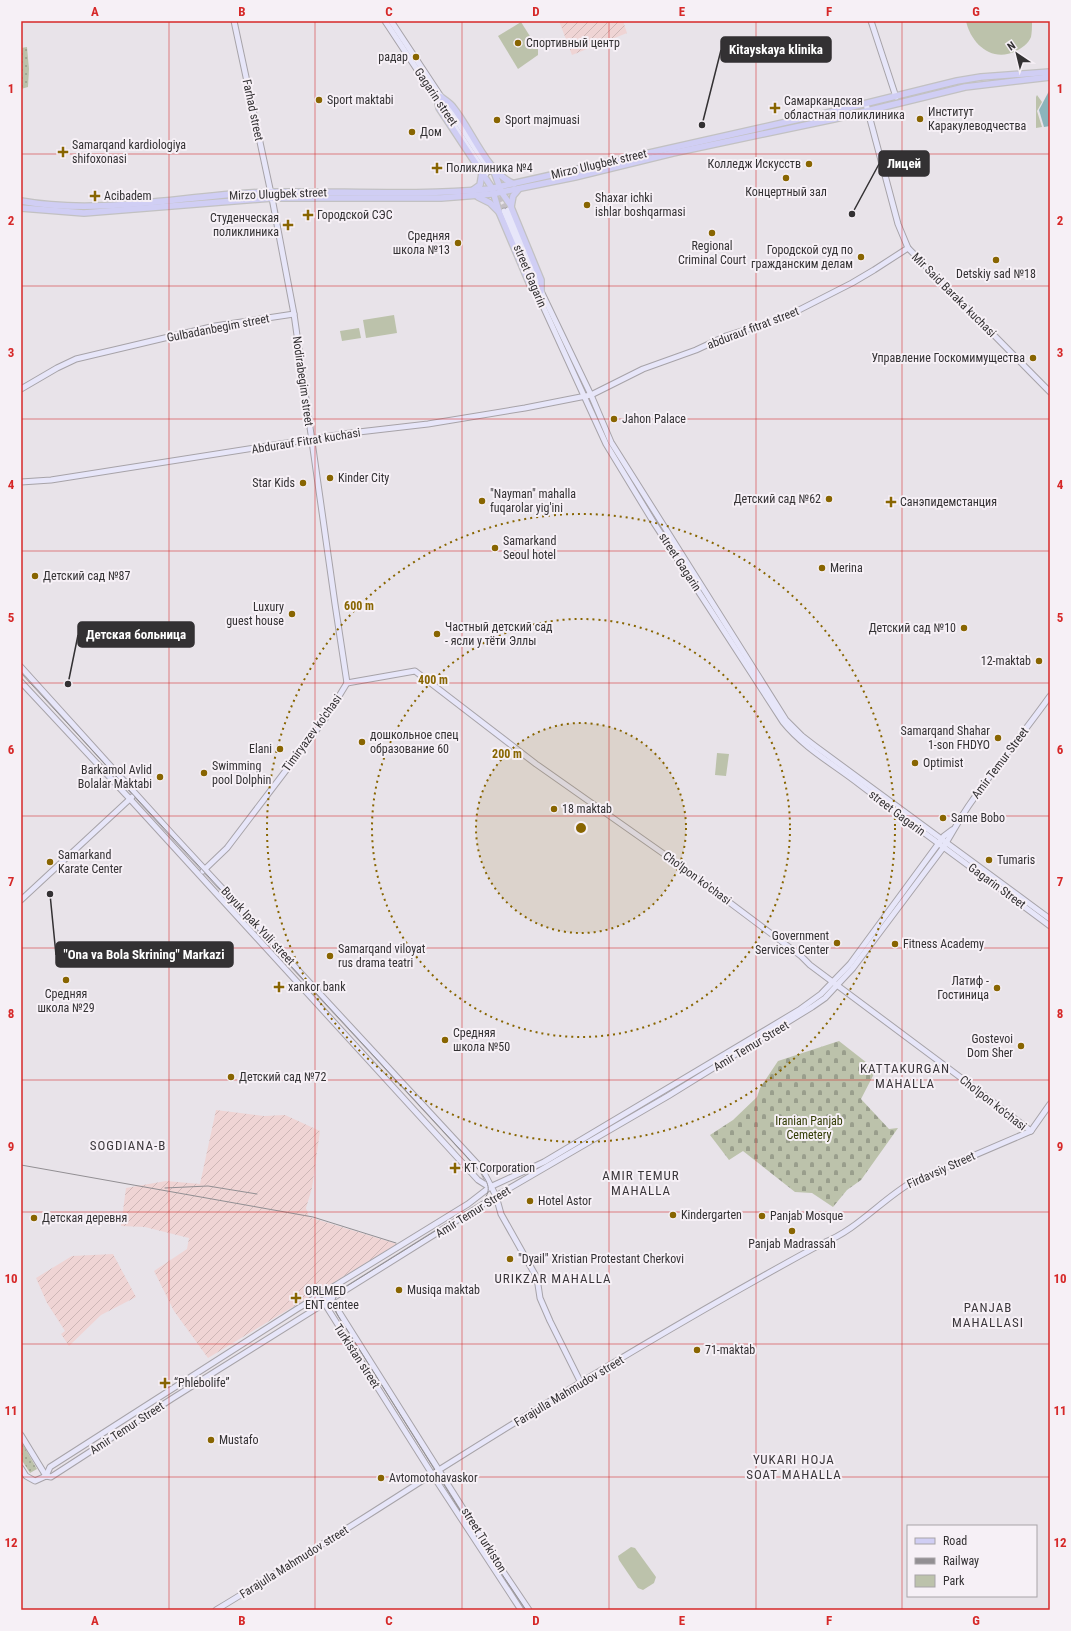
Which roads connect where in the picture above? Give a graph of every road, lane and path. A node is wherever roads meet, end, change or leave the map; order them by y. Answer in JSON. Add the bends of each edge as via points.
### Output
{"nodes":[{"id":1,"x":234,"y":21,"type":"edge"},
{"id":2,"x":385,"y":21,"type":"edge"},
{"id":3,"x":391,"y":21,"type":"edge"},
{"id":4,"x":871,"y":21,"type":"edge"},
{"id":5,"x":1050,"y":72,"type":"edge"},
{"id":6,"x":1050,"y":77,"type":"edge"},
{"id":7,"x":896,"y":97,"type":"junction"},
{"id":8,"x":439,"y":98,"type":"junction"},
{"id":9,"x":866,"y":104,"type":"junction"},
{"id":10,"x":868,"y":111,"type":"junction"},
{"id":11,"x":488,"y":171,"type":"junction"},
{"id":12,"x":515,"y":184,"type":"junction"},
{"id":13,"x":471,"y":190,"type":"junction"},
{"id":14,"x":502,"y":190,"type":"junction"},
{"id":15,"x":518,"y":190,"type":"junction"},
{"id":16,"x":493,"y":191,"type":"junction"},
{"id":17,"x":271,"y":192,"type":"junction"},
{"id":18,"x":476,"y":196,"type":"junction"},
{"id":19,"x":272,"y":198,"type":"junction"},
{"id":20,"x":21,"y":201,"type":"edge"},
{"id":21,"x":21,"y":208,"type":"edge"},
{"id":22,"x":506,"y":210,"type":"junction"},
{"id":23,"x":908,"y":248,"type":"junction"},
{"id":24,"x":539,"y":292,"type":"junction"},
{"id":25,"x":294,"y":314,"type":"junction"},
{"id":26,"x":21,"y":389,"type":"edge"},
{"id":27,"x":1050,"y":392,"type":"edge"},
{"id":28,"x":584,"y":395,"type":"junction"},
{"id":29,"x":591,"y":395,"type":"junction"},
{"id":30,"x":311,"y":440,"type":"junction"},
{"id":31,"x":21,"y":482,"type":"edge"},
{"id":32,"x":21,"y":667,"type":"edge"},
{"id":33,"x":21,"y":682,"type":"edge"},
{"id":34,"x":347,"y":683,"type":"junction"},
{"id":35,"x":1050,"y":696,"type":"edge"},
{"id":36,"x":136,"y":794,"type":"junction"},
{"id":37,"x":130,"y":799,"type":"junction"},
{"id":38,"x":942,"y":844,"type":"junction"},
{"id":39,"x":205,"y":869,"type":"junction"},
{"id":40,"x":199,"y":874,"type":"junction"},
{"id":41,"x":21,"y":900,"type":"edge"},
{"id":42,"x":1050,"y":919,"type":"edge"},
{"id":43,"x":1050,"y":926,"type":"edge"},
{"id":44,"x":836,"y":984,"type":"junction"},
{"id":45,"x":732,"y":1053,"type":"junction"},
{"id":46,"x":1050,"y":1104,"type":"edge"},
{"id":47,"x":1030,"y":1131,"type":"junction"},
{"id":48,"x":490,"y":1187,"type":"junction"},
{"id":49,"x":496,"y":1196,"type":"junction"},
{"id":50,"x":322,"y":1294,"type":"junction"},
{"id":51,"x":331,"y":1299,"type":"junction"},
{"id":52,"x":324,"y":1304,"type":"junction"},
{"id":53,"x":582,"y":1383,"type":"junction"},
{"id":54,"x":21,"y":1435,"type":"edge"},
{"id":55,"x":21,"y":1468,"type":"edge"},
{"id":56,"x":439,"y":1470,"type":"junction"},
{"id":57,"x":432,"y":1474,"type":"junction"},
{"id":58,"x":46,"y":1476,"type":"junction"},
{"id":59,"x":216,"y":1610,"type":"edge"},
{"id":60,"x":521,"y":1610,"type":"edge"},
{"id":61,"x":529,"y":1610,"type":"edge"}],
"edges":[{"from":1,"to":17,"type":"main road","name":"Farhad street"},
{"from":2,"to":8,"type":"main road","name":"Gagarin street"},
{"from":3,"to":8,"type":"main road","name":"Gagarin street"},
{"from":4,"to":7,"type":"main road"},
{"from":5,"to":7,"type":"main road","name":"Mirzo Ulugbek street","via":[[969,79]]},
{"from":6,"to":10,"type":"main road","name":"Mirzo Ulugbek street","via":[[964,87]]},
{"from":7,"to":9,"type":"main road","name":"Mirzo Ulugbek street"},
{"from":8,"to":11,"type":"main road","via":[[452,107]]},
{"from":8,"to":11,"type":"main road","via":[[439,108]]},
{"from":9,"to":10,"type":"main road","name":"Mir Said Baraka kuchasi"},
{"from":9,"to":12,"type":"main road","name":"Mirzo Ulugbek street"},
{"from":10,"to":15,"type":"main road","name":"Mirzo Ulugbek street"},
{"from":10,"to":23,"type":"main road","name":"Mir Said Baraka kuchasi","via":[[898,224]]},
{"from":11,"to":12,"type":"main road"},
{"from":11,"to":13,"type":"main road","via":[[480,185]]},
{"from":11,"to":14,"type":"main road"},
{"from":11,"to":16,"type":"main road"},
{"from":12,"to":14,"type":"main road","name":"Mirzo Ulugbek street"},
{"from":13,"to":16,"type":"main road","name":"Mirzo Ulugbek street"},
{"from":13,"to":17,"type":"main road","name":"Mirzo Ulugbek street","via":[[431,193]]},
{"from":14,"to":15,"type":"main road","name":"Mirzo Ulugbek street"},
{"from":14,"to":16,"type":"main road","name":"Mirzo Ulugbek street"},
{"from":14,"to":22,"type":"main road"},
{"from":15,"to":22,"type":"main road"},
{"from":16,"to":18,"type":"main road","name":"Mirzo Ulugbek street"},
{"from":16,"to":22,"type":"main road"},
{"from":17,"to":19,"type":"main road","name":"Farhad street"},
{"from":17,"to":20,"type":"main road","name":"Mirzo Ulugbek street","via":[[120,205],[62,206]]},
{"from":18,"to":19,"type":"main road","name":"Mirzo Ulugbek street"},
{"from":18,"to":22,"type":"main road"},
{"from":19,"to":21,"type":"main road","name":"Mirzo Ulugbek street","via":[[84,213]]},
{"from":19,"to":25,"type":"main road","name":"Nodirabegim street"},
{"from":22,"to":24,"type":"main road","via":[[541,280]]},
{"from":22,"to":24,"type":"main road","via":[[530,286]]},
{"from":23,"to":27,"type":"main road","name":"Mir Said Baraka kuchasi"},
{"from":23,"to":29,"type":"main road","name":"abdurauf fitrat street","via":[[858,280],[799,310],[643,369]]},
{"from":24,"to":28,"type":"main road","name":"street Gagarin"},
{"from":24,"to":29,"type":"main road","name":"street Gagarin"},
{"from":25,"to":26,"type":"main road","name":"Gulbadanbegim street","via":[[215,326],[76,359]]},
{"from":25,"to":30,"type":"main road","name":"Nodirabegim street"},
{"from":28,"to":29,"type":"main road","name":"Abdurauf Fitrat kuchasi"},
{"from":28,"to":30,"type":"main road","name":"Abdurauf Fitrat kuchasi","via":[[428,424]]},
{"from":28,"to":38,"type":"main road","name":"street Gagarin","via":[[606,444],[654,523],[783,722],[799,739]]},
{"from":29,"to":38,"type":"main road","name":"street Gagarin","via":[[611,442],[786,720],[802,736]]},
{"from":30,"to":31,"type":"main road","name":"Abdurauf Fitrat kuchasi","via":[[51,480]]},
{"from":30,"to":34,"type":"main road","name":"Nodirabegim street"},
{"from":32,"to":36,"type":"main road","name":"Buyuk Ipak Yuli street"},
{"from":33,"to":37,"type":"main road","name":"Buyuk Ipak Yuli street"},
{"from":34,"to":39,"type":"main road","name":"Timiryazev ko'chasi","via":[[325,719],[226,848]]},
{"from":34,"to":44,"type":"main road","name":"Cho'lpon ko'chasi","via":[[416,671],[536,764],[681,866]]},
{"from":35,"to":38,"type":"main road","name":"Amir Temur Street"},
{"from":36,"to":37,"type":"main road"},
{"from":36,"to":39,"type":"main road","name":"Buyuk Ipak Yuli street"},
{"from":37,"to":40,"type":"main road","name":"Buyuk Ipak Yuli street"},
{"from":37,"to":41,"type":"main road"},
{"from":38,"to":42,"type":"main road","name":"Gagarin Street"},
{"from":38,"to":43,"type":"main road","name":"Gagarin Street"},
{"from":38,"to":44,"type":"main road","name":"Amir Temur Street","via":[[854,968]]},
{"from":39,"to":40,"type":"main road","name":"Timiryazev ko'chasi"},
{"from":39,"to":48,"type":"main road","name":"Buyuk Ipak Yuli street","via":[[482,1169]]},
{"from":40,"to":48,"type":"main road","name":"Buyuk Ipak Yuli street","via":[[478,1180]]},
{"from":44,"to":45,"type":"main road","name":"Amir Temur Street","via":[[825,998],[796,1018]]},
{"from":44,"to":47,"type":"main road","name":"Cho'lpon ko'chasi"},
{"from":45,"to":48,"type":"main road","name":"Amir Temur Street","via":[[544,1162]]},
{"from":45,"to":49,"type":"main road","name":"Amir Temur Street","via":[[668,1096]]},
{"from":46,"to":47,"type":"main road"},
{"from":47,"to":53,"type":"main road","name":"Firdavsiy Street","via":[[912,1182],[833,1239],[764,1275]]},
{"from":48,"to":49,"type":"main road","name":"Buyuk Ipak Yuli street"},
{"from":48,"to":50,"type":"main road","name":"Amir Temur Street","via":[[468,1204]]},
{"from":49,"to":51,"type":"main road","name":"Amir Temur Street"},
{"from":49,"to":53,"type":"main road","name":"Buyuk Ipak Yuli street","via":[[501,1214],[537,1278],[542,1302],[550,1321]]},
{"from":50,"to":51,"type":"main road","name":"Turkistan street"},
{"from":50,"to":52,"type":"main road","name":"Turkistan street"},
{"from":50,"to":58,"type":"main road","name":"Amir Temur Street","via":[[50,1467]]},
{"from":51,"to":52,"type":"main road","name":"Amir Temur Street"},
{"from":51,"to":56,"type":"main road","name":"Turkistan street"},
{"from":52,"to":57,"type":"main road","name":"Turkistan street"},
{"from":52,"to":58,"type":"main road","name":"Amir Temur Street","via":[[51,1476]]},
{"from":53,"to":56,"type":"main road","name":"Farajulla Mahmudov street"},
{"from":54,"to":58,"type":"main road"},
{"from":55,"to":58,"type":"main road","name":"Amir Temur Street","via":[[26,1476],[35,1481]]},
{"from":56,"to":57,"type":"main road","name":"Farajulla Mahmudov street"},
{"from":56,"to":61,"type":"main road","name":"street Turkiston"},
{"from":57,"to":59,"type":"main road","name":"Farajulla Mahmudov street"},
{"from":57,"to":60,"type":"main road","name":"Turkistan street"}]}
